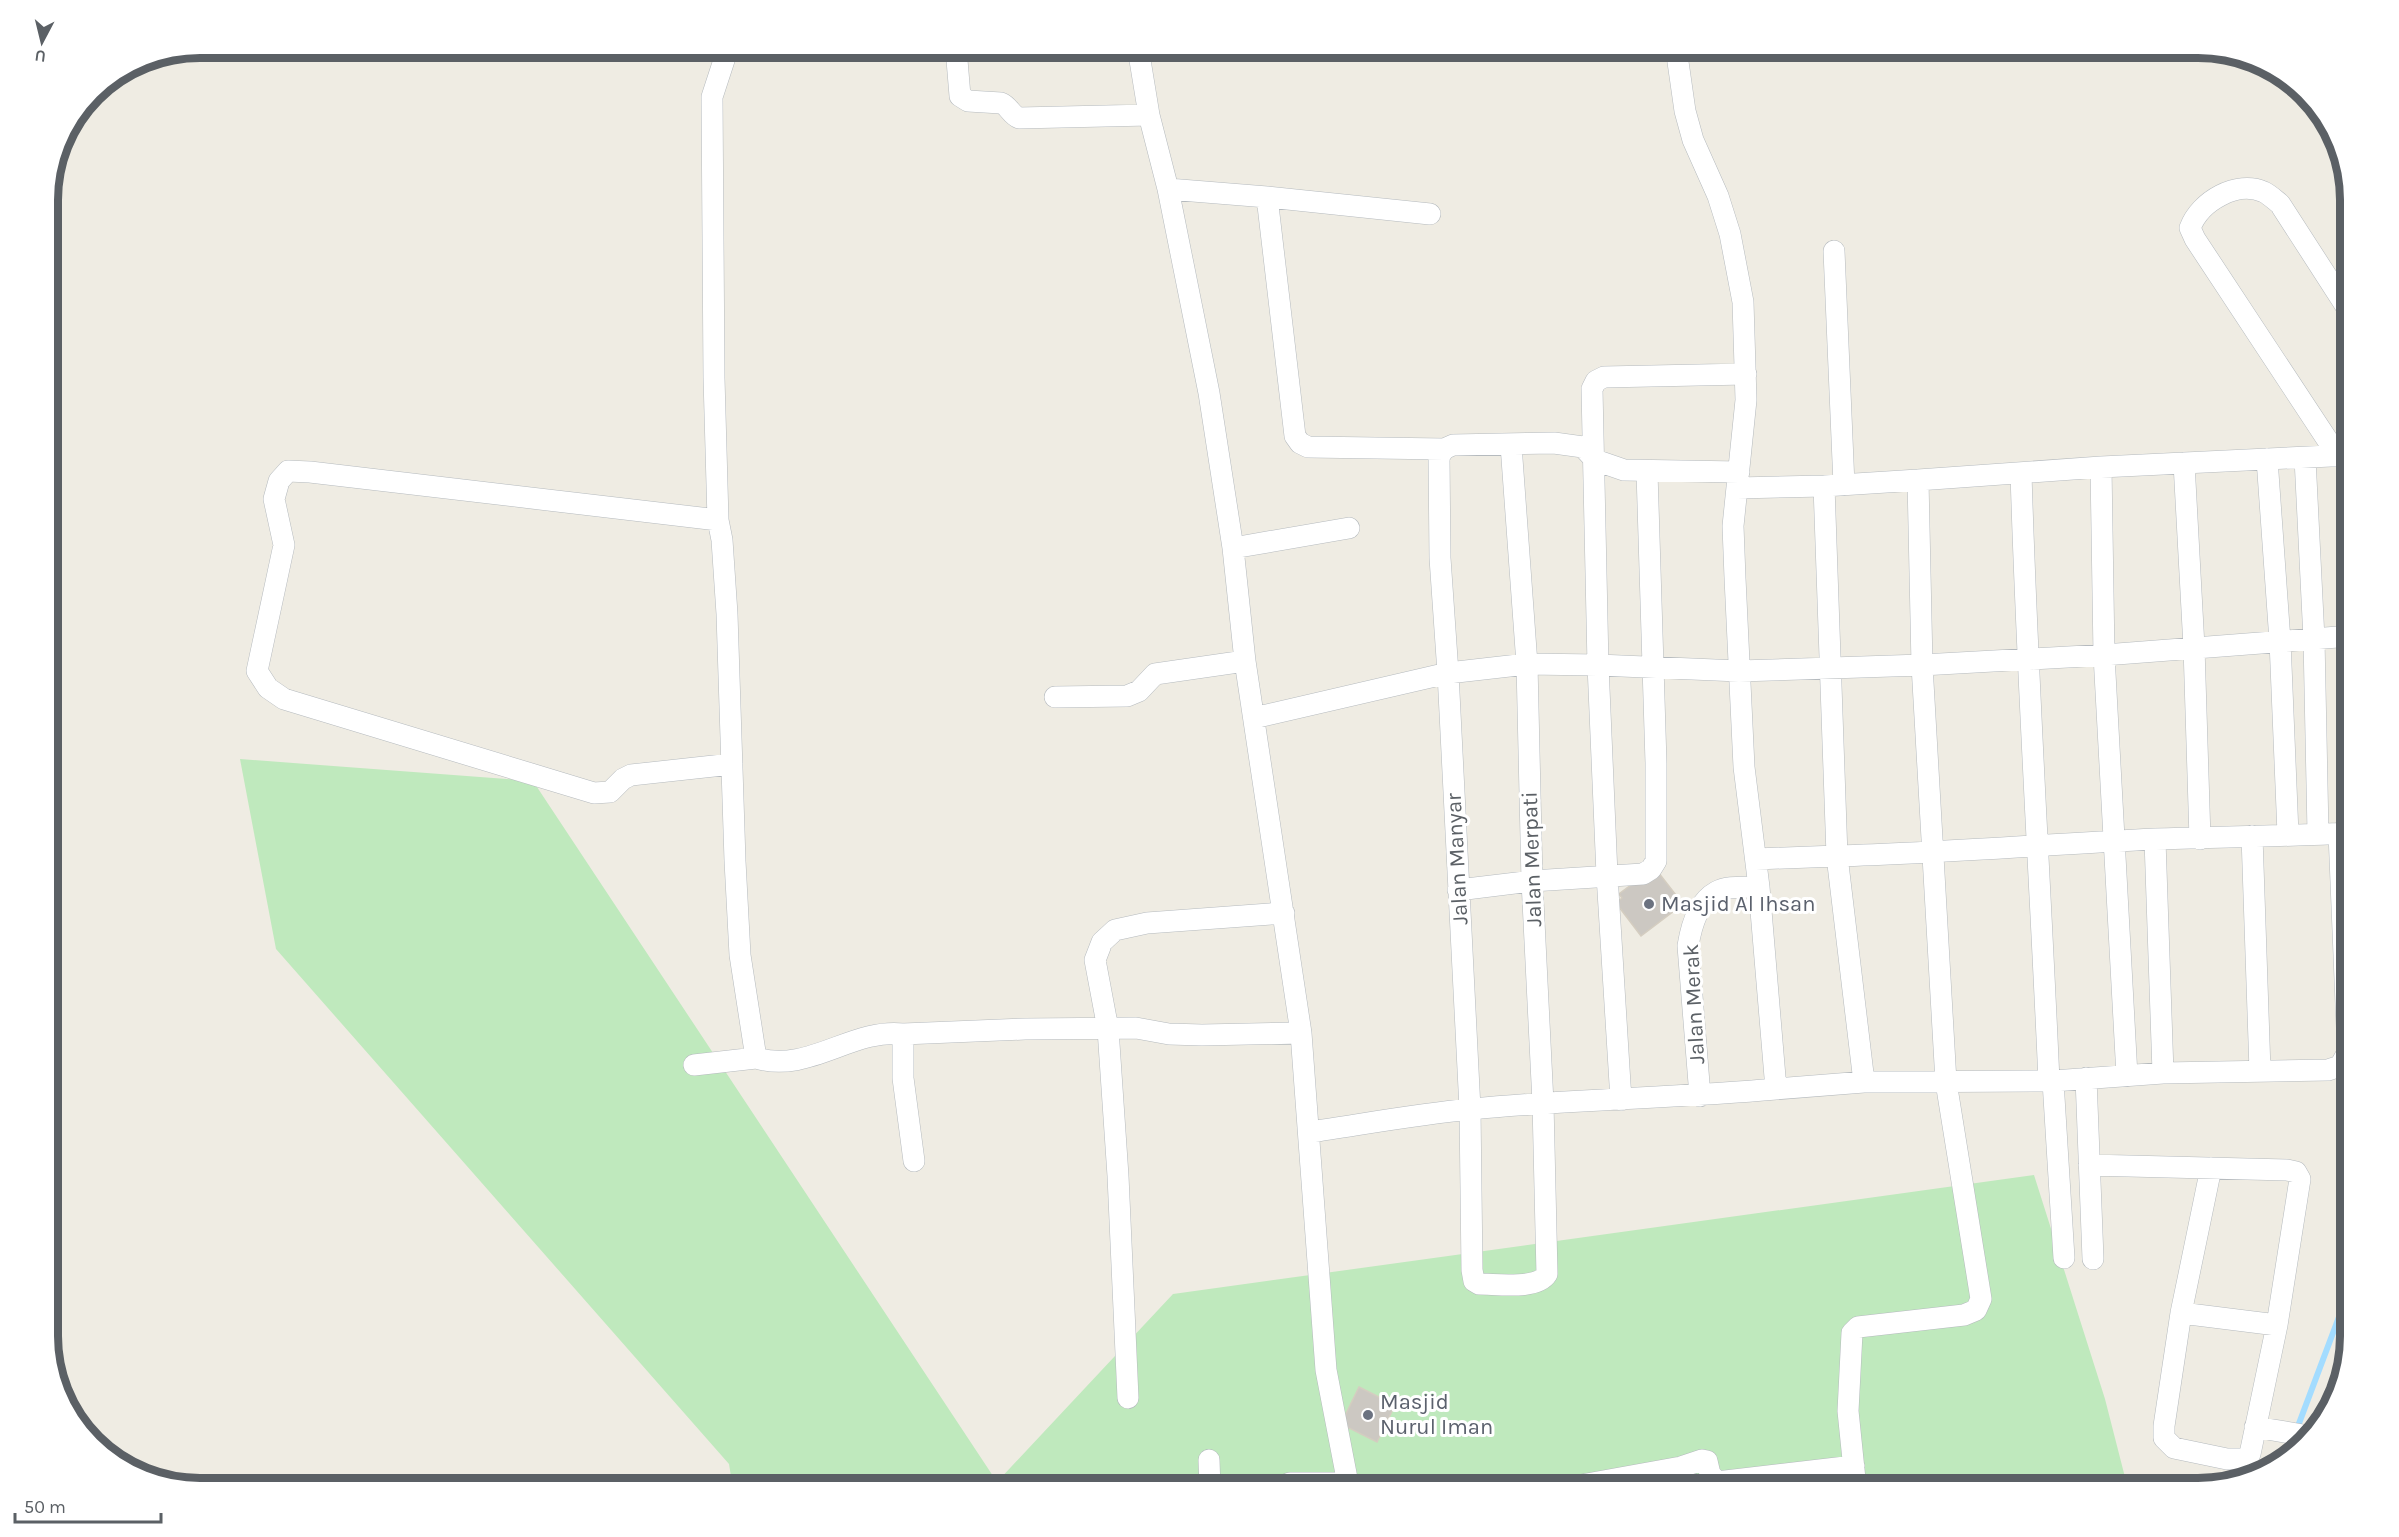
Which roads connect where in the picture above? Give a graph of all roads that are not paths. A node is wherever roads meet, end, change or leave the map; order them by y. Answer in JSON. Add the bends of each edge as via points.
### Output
{"nodes":[{"id":1,"x":1677,"y":58,"type":"edge"},
{"id":2,"x":723,"y":59,"type":"edge"},
{"id":3,"x":957,"y":59,"type":"edge"},
{"id":4,"x":1140,"y":59,"type":"edge"},
{"id":5,"x":1149,"y":115,"type":"junction"},
{"id":6,"x":1168,"y":189,"type":"junction"},
{"id":7,"x":1268,"y":197,"type":"junction"},
{"id":8,"x":1430,"y":214,"type":"dead end"},
{"id":9,"x":1834,"y":251,"type":"dead end"},
{"id":10,"x":2340,"y":297,"type":"edge"},
{"id":11,"x":1746,"y":374,"type":"junction"},
{"id":12,"x":1511,"y":445,"type":"junction"},
{"id":13,"x":1444,"y":449,"type":"junction"},
{"id":14,"x":2340,"y":449,"type":"edge"},
{"id":15,"x":2340,"y":455,"type":"edge"},
{"id":16,"x":2305,"y":458,"type":"junction"},
{"id":17,"x":2267,"y":459,"type":"junction"},
{"id":18,"x":1595,"y":460,"type":"junction"},
{"id":19,"x":2184,"y":464,"type":"junction"},
{"id":20,"x":2101,"y":467,"type":"junction"},
{"id":21,"x":1647,"y":472,"type":"junction"},
{"id":22,"x":2020,"y":473,"type":"junction"},
{"id":23,"x":1738,"y":480,"type":"junction"},
{"id":24,"x":1918,"y":480,"type":"junction"},
{"id":25,"x":1834,"y":485,"type":"junction"},
{"id":26,"x":718,"y":520,"type":"junction"},
{"id":27,"x":1349,"y":528,"type":"dead end"},
{"id":28,"x":1233,"y":548,"type":"junction"},
{"id":29,"x":2340,"y":637,"type":"edge"},
{"id":30,"x":2314,"y":639,"type":"junction"},
{"id":31,"x":2280,"y":641,"type":"junction"},
{"id":32,"x":2194,"y":647,"type":"junction"},
{"id":33,"x":2104,"y":655,"type":"junction"},
{"id":34,"x":2026,"y":658,"type":"junction"},
{"id":35,"x":1245,"y":662,"type":"junction"},
{"id":36,"x":1527,"y":664,"type":"junction"},
{"id":37,"x":1922,"y":664,"type":"junction"},
{"id":38,"x":1598,"y":665,"type":"junction"},
{"id":39,"x":1653,"y":667,"type":"junction"},
{"id":40,"x":1830,"y":669,"type":"junction"},
{"id":41,"x":1740,"y":671,"type":"junction"},
{"id":42,"x":1448,"y":673,"type":"junction"},
{"id":43,"x":1055,"y":697,"type":"dead end"},
{"id":44,"x":1254,"y":718,"type":"junction"},
{"id":45,"x":732,"y":764,"type":"junction"},
{"id":46,"x":2318,"y":833,"type":"junction"},
{"id":47,"x":2340,"y":833,"type":"edge"},
{"id":48,"x":2288,"y":834,"type":"junction"},
{"id":49,"x":2252,"y":836,"type":"junction"},
{"id":50,"x":2200,"y":839,"type":"junction"},
{"id":51,"x":2155,"y":840,"type":"junction"},
{"id":52,"x":2114,"y":842,"type":"junction"},
{"id":53,"x":2038,"y":846,"type":"junction"},
{"id":54,"x":1933,"y":853,"type":"junction"},
{"id":55,"x":1838,"y":856,"type":"junction"},
{"id":56,"x":1756,"y":860,"type":"junction"},
{"id":57,"x":1607,"y":875,"type":"junction"},
{"id":58,"x":1532,"y":881,"type":"junction"},
{"id":59,"x":1759,"y":887,"type":"junction"},
{"id":60,"x":1458,"y":890,"type":"junction"},
{"id":61,"x":1284,"y":913,"type":"junction"},
{"id":62,"x":1108,"y":1029,"type":"junction"},
{"id":63,"x":1301,"y":1033,"type":"junction"},
{"id":64,"x":903,"y":1034,"type":"junction"},
{"id":65,"x":756,"y":1058,"type":"junction"},
{"id":66,"x":694,"y":1065,"type":"dead end"},
{"id":67,"x":2340,"y":1066,"type":"edge"},
{"id":68,"x":2260,"y":1071,"type":"junction"},
{"id":69,"x":2163,"y":1073,"type":"junction"},
{"id":70,"x":2127,"y":1076,"type":"junction"},
{"id":71,"x":2086,"y":1078,"type":"junction"},
{"id":72,"x":2051,"y":1081,"type":"junction"},
{"id":73,"x":1864,"y":1082,"type":"junction"},
{"id":74,"x":1946,"y":1082,"type":"junction"},
{"id":75,"x":1776,"y":1089,"type":"junction"},
{"id":76,"x":1700,"y":1096,"type":"junction"},
{"id":77,"x":1621,"y":1100,"type":"junction"},
{"id":78,"x":1543,"y":1103,"type":"junction"},
{"id":79,"x":1470,"y":1109,"type":"junction"},
{"id":80,"x":1310,"y":1132,"type":"junction"},
{"id":81,"x":914,"y":1161,"type":"dead end"},
{"id":82,"x":2090,"y":1165,"type":"junction"},
{"id":83,"x":2211,"y":1168,"type":"junction"},
{"id":84,"x":2064,"y":1258,"type":"dead end"},
{"id":85,"x":2093,"y":1259,"type":"dead end"},
{"id":86,"x":1472,"y":1270,"type":"joint"},
{"id":87,"x":2181,"y":1312,"type":"junction"},
{"id":88,"x":2277,"y":1325,"type":"junction"},
{"id":89,"x":1128,"y":1398,"type":"dead end"},
{"id":90,"x":2254,"y":1427,"type":"junction"},
{"id":91,"x":2300,"y":1435,"type":"edge"},
{"id":92,"x":1209,"y":1460,"type":"dead end"},
{"id":93,"x":1854,"y":1466,"type":"junction"},
{"id":94,"x":1210,"y":1478,"type":"edge"},
{"id":95,"x":1346,"y":1478,"type":"edge"},
{"id":96,"x":1620,"y":1478,"type":"edge"},
{"id":97,"x":1714,"y":1478,"type":"edge"},
{"id":98,"x":1752,"y":1478,"type":"edge"},
{"id":99,"x":1855,"y":1478,"type":"edge"}],
"edges":[{"from":1,"to":11,"type":"street","via":[[1693,140],[1718,196],[1736,261],[1743,302]]},
{"from":2,"to":26,"type":"street","via":[[712,97]]},
{"from":3,"to":5,"type":"street","via":[[960,96],[968,101],[1005,104],[1019,118]]},
{"from":4,"to":5,"type":"street"},
{"from":5,"to":6,"type":"street"},
{"from":6,"to":7,"type":"street"},
{"from":6,"to":28,"type":"street","via":[[1209,393]]},
{"from":7,"to":8,"type":"street"},
{"from":7,"to":13,"type":"street","via":[[1295,436],[1308,447]]},
{"from":9,"to":25,"type":"street"},
{"from":10,"to":14,"type":"street","via":[[2280,204],[2265,193],[2233,190],[2205,205],[2194,216],[2190,228],[2195,239]]},
{"from":11,"to":18,"type":"street","via":[[1604,376],[1592,389]]},
{"from":11,"to":23,"type":"street"},
{"from":12,"to":13,"type":"street","via":[[1453,445]]},
{"from":12,"to":18,"type":"street","via":[[1554,443],[1583,447]]},
{"from":12,"to":36,"type":"street","name":"Jalan Merpati"},
{"from":13,"to":42,"type":"street","name":"Jalan Manyar","via":[[1439,458],[1440,558]]},
{"from":15,"to":16,"type":"street"},
{"from":16,"to":17,"type":"street"},
{"from":16,"to":30,"type":"street"},
{"from":17,"to":19,"type":"street"},
{"from":17,"to":31,"type":"street"},
{"from":18,"to":21,"type":"street","via":[[1624,470]]},
{"from":18,"to":38,"type":"street"},
{"from":19,"to":20,"type":"street"},
{"from":19,"to":32,"type":"street"},
{"from":20,"to":22,"type":"street"},
{"from":20,"to":33,"type":"street"},
{"from":21,"to":23,"type":"street"},
{"from":21,"to":39,"type":"street"},
{"from":22,"to":24,"type":"street"},
{"from":22,"to":34,"type":"street"},
{"from":23,"to":25,"type":"street"},
{"from":23,"to":41,"type":"street","via":[[1733,526]]},
{"from":24,"to":25,"type":"street"},
{"from":24,"to":37,"type":"street"},
{"from":25,"to":40,"type":"street"},
{"from":26,"to":45,"type":"street","via":[[727,614]]},
{"from":26,"to":45,"type":"street","via":[[288,471],[279,481],[274,499],[284,545],[257,671],[268,688],[284,699],[594,793],[610,792],[631,775]]},
{"from":27,"to":28,"type":"street"},
{"from":28,"to":35,"type":"street"},
{"from":29,"to":30,"type":"street"},
{"from":30,"to":31,"type":"street"},
{"from":30,"to":46,"type":"street"},
{"from":31,"to":32,"type":"street"},
{"from":31,"to":48,"type":"street"},
{"from":32,"to":33,"type":"street"},
{"from":32,"to":50,"type":"street"},
{"from":33,"to":34,"type":"street"},
{"from":33,"to":52,"type":"street"},
{"from":34,"to":37,"type":"street"},
{"from":34,"to":53,"type":"street"},
{"from":35,"to":43,"type":"street","via":[[1155,674],[1139,691],[1127,696]]},
{"from":35,"to":44,"type":"street"},
{"from":36,"to":38,"type":"street"},
{"from":36,"to":42,"type":"street"},
{"from":36,"to":58,"type":"street","name":"Jalan Merpati"},
{"from":37,"to":40,"type":"street"},
{"from":37,"to":54,"type":"street"},
{"from":38,"to":39,"type":"street"},
{"from":38,"to":57,"type":"street"},
{"from":39,"to":41,"type":"street"},
{"from":39,"to":57,"type":"street","via":[[1656,861],[1643,874]]},
{"from":40,"to":41,"type":"street"},
{"from":40,"to":55,"type":"street"},
{"from":41,"to":56,"type":"street","via":[[1744,767]]},
{"from":42,"to":44,"type":"street"},
{"from":42,"to":60,"type":"street","name":"Jalan Manyar"},
{"from":44,"to":61,"type":"street"},
{"from":45,"to":65,"type":"street","via":[[740,955]]},
{"from":46,"to":47,"type":"street"},
{"from":46,"to":48,"type":"street"},
{"from":48,"to":49,"type":"street"},
{"from":49,"to":50,"type":"street"},
{"from":49,"to":68,"type":"street"},
{"from":50,"to":51,"type":"street"},
{"from":51,"to":52,"type":"street"},
{"from":51,"to":69,"type":"street"},
{"from":52,"to":53,"type":"street"},
{"from":52,"to":70,"type":"street"},
{"from":53,"to":54,"type":"street"},
{"from":53,"to":72,"type":"street"},
{"from":54,"to":55,"type":"street"},
{"from":54,"to":74,"type":"street"},
{"from":55,"to":56,"type":"street"},
{"from":55,"to":73,"type":"street"},
{"from":56,"to":59,"type":"street"},
{"from":57,"to":58,"type":"street"},
{"from":57,"to":77,"type":"street"},
{"from":58,"to":60,"type":"street"},
{"from":58,"to":78,"type":"street","name":"Jalan Merpati"},
{"from":59,"to":75,"type":"street"},
{"from":59,"to":76,"type":"street","name":"Jalan Merak","via":[[1716,892],[1696,915],[1690,932]]},
{"from":60,"to":79,"type":"street","name":"Jalan Manyar"},
{"from":61,"to":62,"type":"street","via":[[1147,923],[1115,930],[1102,942],[1095,960]]},
{"from":61,"to":63,"type":"street"},
{"from":62,"to":63,"type":"street","via":[[1202,1035]]},
{"from":62,"to":64,"type":"street"},
{"from":62,"to":89,"type":"street"},
{"from":63,"to":80,"type":"street"},
{"from":64,"to":65,"type":"street","via":[[886,1032],[870,1036],[811,1058]]},
{"from":64,"to":81,"type":"street","via":[[903,1078]]},
{"from":65,"to":66,"type":"street"},
{"from":67,"to":68,"type":"street","via":[[2328,1070]]},
{"from":68,"to":69,"type":"street"},
{"from":69,"to":70,"type":"street"},
{"from":70,"to":71,"type":"street"},
{"from":71,"to":72,"type":"street"},
{"from":71,"to":82,"type":"street"},
{"from":72,"to":74,"type":"street"},
{"from":72,"to":84,"type":"street"},
{"from":73,"to":74,"type":"street"},
{"from":73,"to":75,"type":"street"},
{"from":74,"to":93,"type":"street","via":[[1981,1299],[1976,1310],[1964,1315],[1858,1327],[1852,1333],[1848,1412]]},
{"from":75,"to":76,"type":"street"},
{"from":76,"to":77,"type":"street"},
{"from":77,"to":78,"type":"street"},
{"from":78,"to":79,"type":"street"},
{"from":78,"to":86,"type":"street","name":"Jalan Merpati","via":[[1547,1274],[1535,1284],[1479,1284],[1474,1281]]},
{"from":79,"to":80,"type":"street"},
{"from":79,"to":86,"type":"street","name":"Jalan Manyar"},
{"from":80,"to":95,"type":"street","via":[[1326,1371]]},
{"from":82,"to":83,"type":"street"},
{"from":82,"to":85,"type":"street"},
{"from":83,"to":87,"type":"street"},
{"from":83,"to":88,"type":"street","via":[[2287,1170],[2296,1172],[2300,1179]]},
{"from":87,"to":88,"type":"street"},
{"from":87,"to":90,"type":"street","via":[[2164,1438],[2174,1448],[2245,1459],[2250,1454]]},
{"from":88,"to":90,"type":"street"},
{"from":90,"to":91,"type":"street"},
{"from":92,"to":94,"type":"street"},
{"from":93,"to":98,"type":"street"},
{"from":93,"to":99,"type":"street"},
{"from":96,"to":97,"type":"street","via":[[1702,1460],[1707,1461]]}]}
